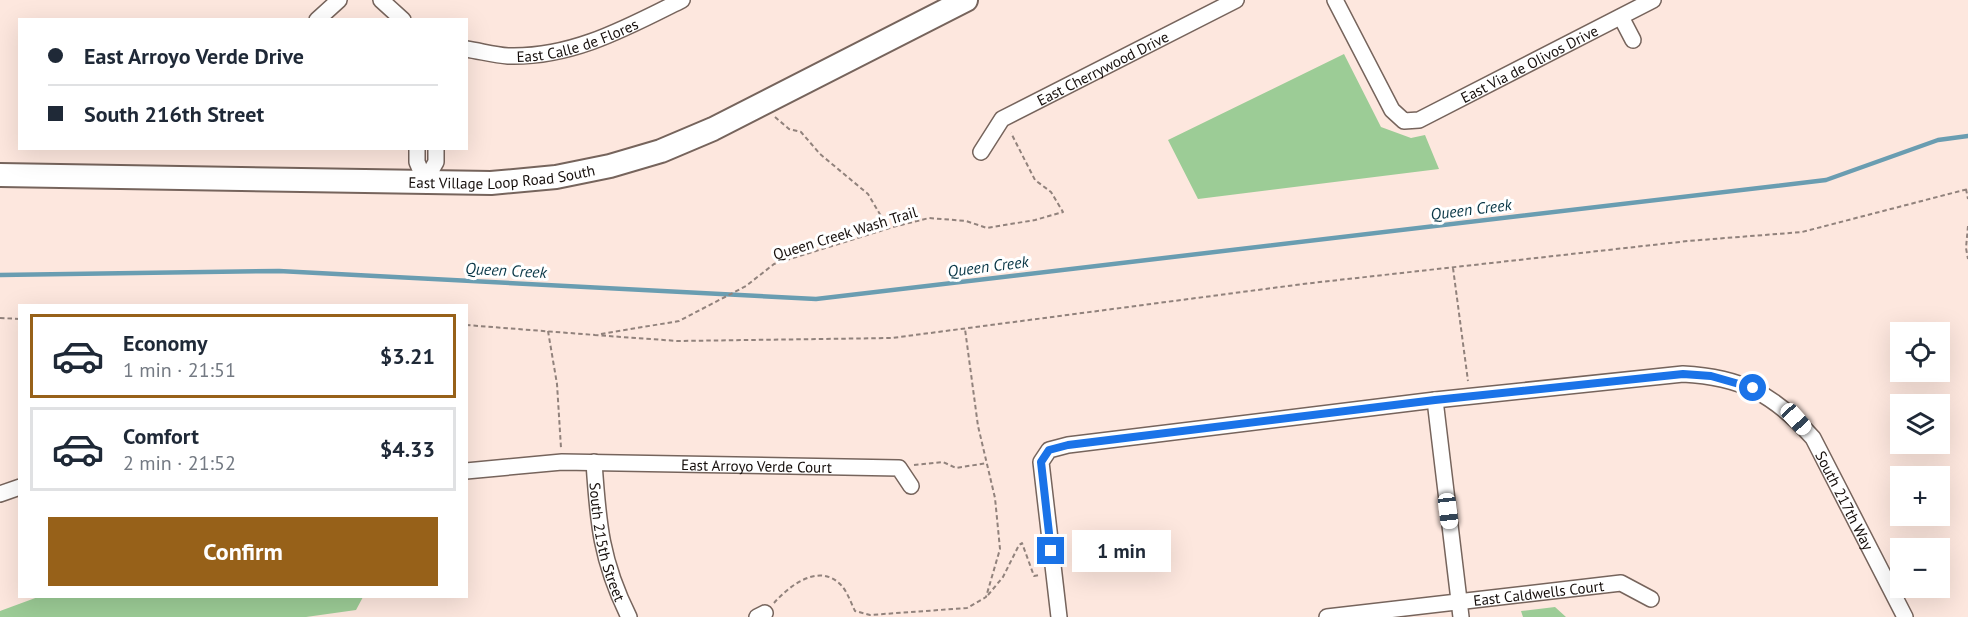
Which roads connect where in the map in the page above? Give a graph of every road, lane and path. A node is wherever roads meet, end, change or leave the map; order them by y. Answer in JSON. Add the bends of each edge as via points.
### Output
{"nodes":[{"id":1,"x":339,"y":0,"type":"edge"},
{"id":2,"x":381,"y":0,"type":"edge"},
{"id":3,"x":682,"y":0,"type":"edge"},
{"id":4,"x":966,"y":0,"type":"edge"},
{"id":5,"x":1236,"y":0,"type":"edge"},
{"id":6,"x":1335,"y":0,"type":"edge"},
{"id":7,"x":1653,"y":0,"type":"edge"},
{"id":8,"x":1621,"y":17,"type":"junction"},
{"id":9,"x":319,"y":18,"type":"edge"},
{"id":10,"x":401,"y":18,"type":"edge"},
{"id":11,"x":1633,"y":40,"type":"dead end"},
{"id":12,"x":468,"y":49,"type":"edge"},
{"id":13,"x":763,"y":104,"type":"junction"},
{"id":14,"x":1002,"y":119,"type":"junction"},
{"id":15,"x":417,"y":150,"type":"edge"},
{"id":16,"x":436,"y":150,"type":"edge"},
{"id":17,"x":981,"y":152,"type":"dead end"},
{"id":18,"x":0,"y":175,"type":"edge"},
{"id":19,"x":425,"y":182,"type":"junction"},
{"id":20,"x":1967,"y":189,"type":"edge"},
{"id":21,"x":1968,"y":199,"type":"edge"},
{"id":22,"x":1968,"y":226,"type":"edge"},
{"id":23,"x":888,"y":228,"type":"junction"},
{"id":24,"x":1968,"y":259,"type":"edge"},
{"id":25,"x":1454,"y":268,"type":"junction"},
{"id":26,"x":0,"y":318,"type":"edge"},
{"id":27,"x":18,"y":319,"type":"edge"},
{"id":28,"x":468,"y":325,"type":"edge"},
{"id":29,"x":965,"y":329,"type":"junction"},
{"id":30,"x":548,"y":330,"type":"junction"},
{"id":31,"x":594,"y":335,"type":"junction"},
{"id":32,"x":1470,"y":397,"type":"junction"},
{"id":33,"x":1435,"y":400,"type":"junction"},
{"id":34,"x":562,"y":462,"type":"junction"},
{"id":35,"x":594,"y":462,"type":"junction"},
{"id":36,"x":987,"y":463,"type":"junction"},
{"id":37,"x":899,"y":468,"type":"junction"},
{"id":38,"x":468,"y":471,"type":"edge"},
{"id":39,"x":911,"y":486,"type":"dead end"},
{"id":40,"x":18,"y":488,"type":"edge"},
{"id":41,"x":0,"y":494,"type":"edge"},
{"id":42,"x":994,"y":573,"type":"junction"},
{"id":43,"x":1054,"y":573,"type":"junction"},
{"id":44,"x":1003,"y":577,"type":"junction"},
{"id":45,"x":986,"y":597,"type":"junction"},
{"id":46,"x":1651,"y":599,"type":"dead end"},
{"id":47,"x":1459,"y":600,"type":"junction"},
{"id":48,"x":761,"y":615,"type":"edge"},
{"id":49,"x":629,"y":617,"type":"edge"},
{"id":50,"x":1059,"y":617,"type":"edge"},
{"id":51,"x":1327,"y":617,"type":"edge"},
{"id":52,"x":1461,"y":617,"type":"edge"},
{"id":53,"x":1905,"y":617,"type":"edge"}],
"edges":[{"from":1,"to":9,"type":"street"},
{"from":2,"to":10,"type":"street"},
{"from":3,"to":12,"type":"street","name":"East Calle de Flores","via":[[611,36],[560,53],[507,56]]},
{"from":4,"to":13,"type":"street","name":"East Village Loop Road South"},
{"from":5,"to":14,"type":"street","name":"East Cherrywood Drive"},
{"from":6,"to":8,"type":"street","name":"East Via de Olivos Drive","via":[[1392,110],[1404,121],[1419,120]]},
{"from":7,"to":8,"type":"street","name":"East Via de Olivos Drive"},
{"from":8,"to":11,"type":"street"},
{"from":13,"to":19,"type":"street","name":"East Village Loop Road South","via":[[661,151],[610,166],[513,181]]},
{"from":13,"to":23,"type":"path","via":[[778,121],[801,132],[820,154],[868,194]]},
{"from":14,"to":17,"type":"street"},
{"from":14,"to":23,"type":"path","name":"Queen Creek Wash Trail","via":[[1035,180],[1051,192],[1063,212],[987,228],[966,221],[929,218]]},
{"from":15,"to":19,"type":"street"},
{"from":16,"to":19,"type":"street","via":[[436,162]]},
{"from":18,"to":19,"type":"street","name":"East Village Loop Road South"},
{"from":20,"to":21,"type":"path"},
{"from":20,"to":25,"type":"path","via":[[1802,232]]},
{"from":22,"to":24,"type":"path"},
{"from":23,"to":31,"type":"path","name":"Queen Creek Wash Trail","via":[[774,264],[746,286],[678,321]]},
{"from":25,"to":29,"type":"path"},
{"from":25,"to":32,"type":"path"},
{"from":26,"to":27,"type":"path"},
{"from":28,"to":30,"type":"path","name":"Queen Creek Wash Trail"},
{"from":29,"to":31,"type":"path","via":[[892,338],[779,341]]},
{"from":29,"to":36,"type":"path"},
{"from":30,"to":31,"type":"path","name":"Queen Creek Wash Trail"},
{"from":30,"to":34,"type":"path","via":[[558,384]]},
{"from":32,"to":33,"type":"street","name":"South 217th Way"},
{"from":32,"to":53,"type":"street","name":"South 217th Way","via":[[1683,374],[1711,376],[1753,388],[1796,419],[1813,438]]},
{"from":33,"to":43,"type":"street","name":"South 217th Way","via":[[1049,450],[1041,462]]},
{"from":33,"to":47,"type":"street"},
{"from":34,"to":35,"type":"street","name":"East Arroyo Verde Court"},
{"from":34,"to":38,"type":"street","name":"East Arroyo Verde Court"},
{"from":35,"to":37,"type":"street","name":"East Arroyo Verde Court"},
{"from":35,"to":49,"type":"street","name":"South 215th Street","via":[[600,533],[608,570]]},
{"from":36,"to":37,"type":"path","via":[[956,468],[934,461]]},
{"from":36,"to":42,"type":"path","via":[[1000,549]]},
{"from":37,"to":39,"type":"street"},
{"from":40,"to":41,"type":"street"},
{"from":42,"to":44,"type":"path"},
{"from":42,"to":45,"type":"path"},
{"from":43,"to":44,"type":"path","via":[[1034,576],[1022,543]]},
{"from":43,"to":50,"type":"street"},
{"from":44,"to":45,"type":"path"},
{"from":45,"to":48,"type":"path","via":[[967,608],[870,615],[855,611],[840,584],[810,576],[786,590]]},
{"from":46,"to":47,"type":"street","name":"East Caldwells Court","via":[[1621,583]]},
{"from":47,"to":51,"type":"street","name":"East Caldwells Court"},
{"from":47,"to":52,"type":"street"}]}
